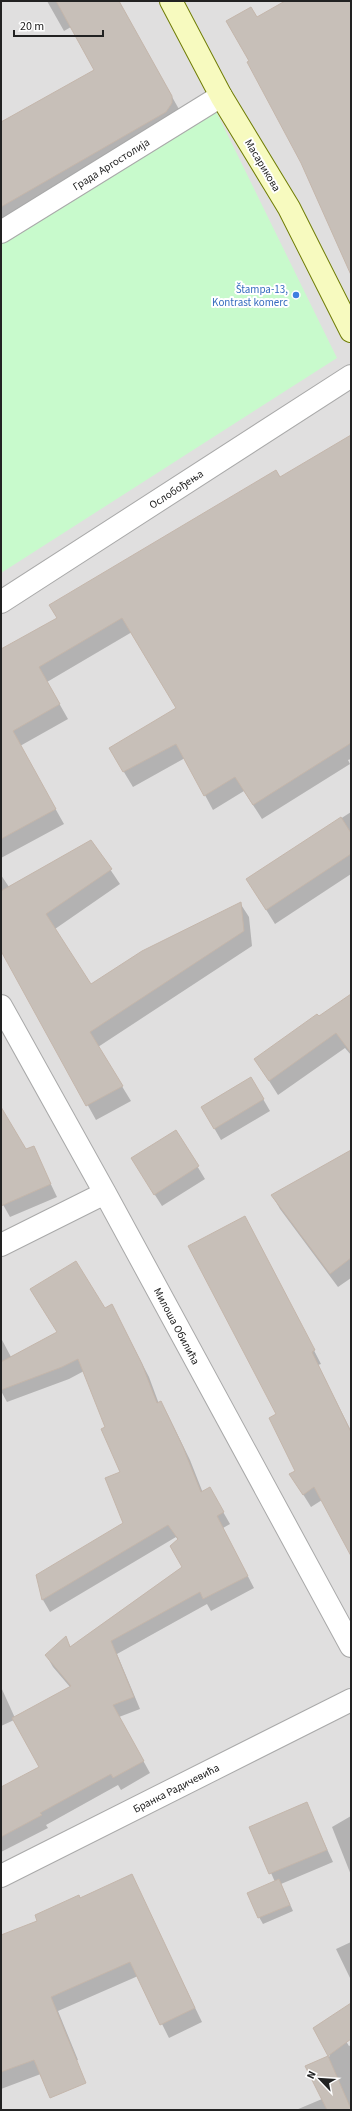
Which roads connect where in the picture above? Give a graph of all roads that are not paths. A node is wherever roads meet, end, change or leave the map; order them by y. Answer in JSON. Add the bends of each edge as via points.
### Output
{"nodes":[{"id":1,"x":171,"y":1,"type":"edge"},
{"id":2,"x":221,"y":96,"type":"junction"},
{"id":3,"x":1,"y":232,"type":"edge"},
{"id":4,"x":351,"y":331,"type":"edge"},
{"id":5,"x":351,"y":376,"type":"edge"},
{"id":6,"x":1,"y":602,"type":"edge"},
{"id":7,"x":1,"y":1006,"type":"edge"},
{"id":8,"x":105,"y":1193,"type":"junction"},
{"id":9,"x":1,"y":1245,"type":"edge"},
{"id":10,"x":351,"y":1646,"type":"edge"},
{"id":11,"x":351,"y":1700,"type":"edge"},
{"id":12,"x":3,"y":1871,"type":"edge"}],
"edges":[{"from":1,"to":2,"type":"main road","name":"Масарикова"},
{"from":2,"to":3,"type":"street","name":"Града Аргостолија"},
{"from":2,"to":4,"type":"main road","name":"Масарикова","via":[[289,208]]},
{"from":5,"to":6,"type":"street","name":"Ослобођења"},
{"from":7,"to":8,"type":"street","name":"Милоша Обилића"},
{"from":8,"to":9,"type":"street"},
{"from":8,"to":10,"type":"street","name":"Милоша Обилића"},
{"from":11,"to":12,"type":"street","name":"Бранка Радичевића"}]}
